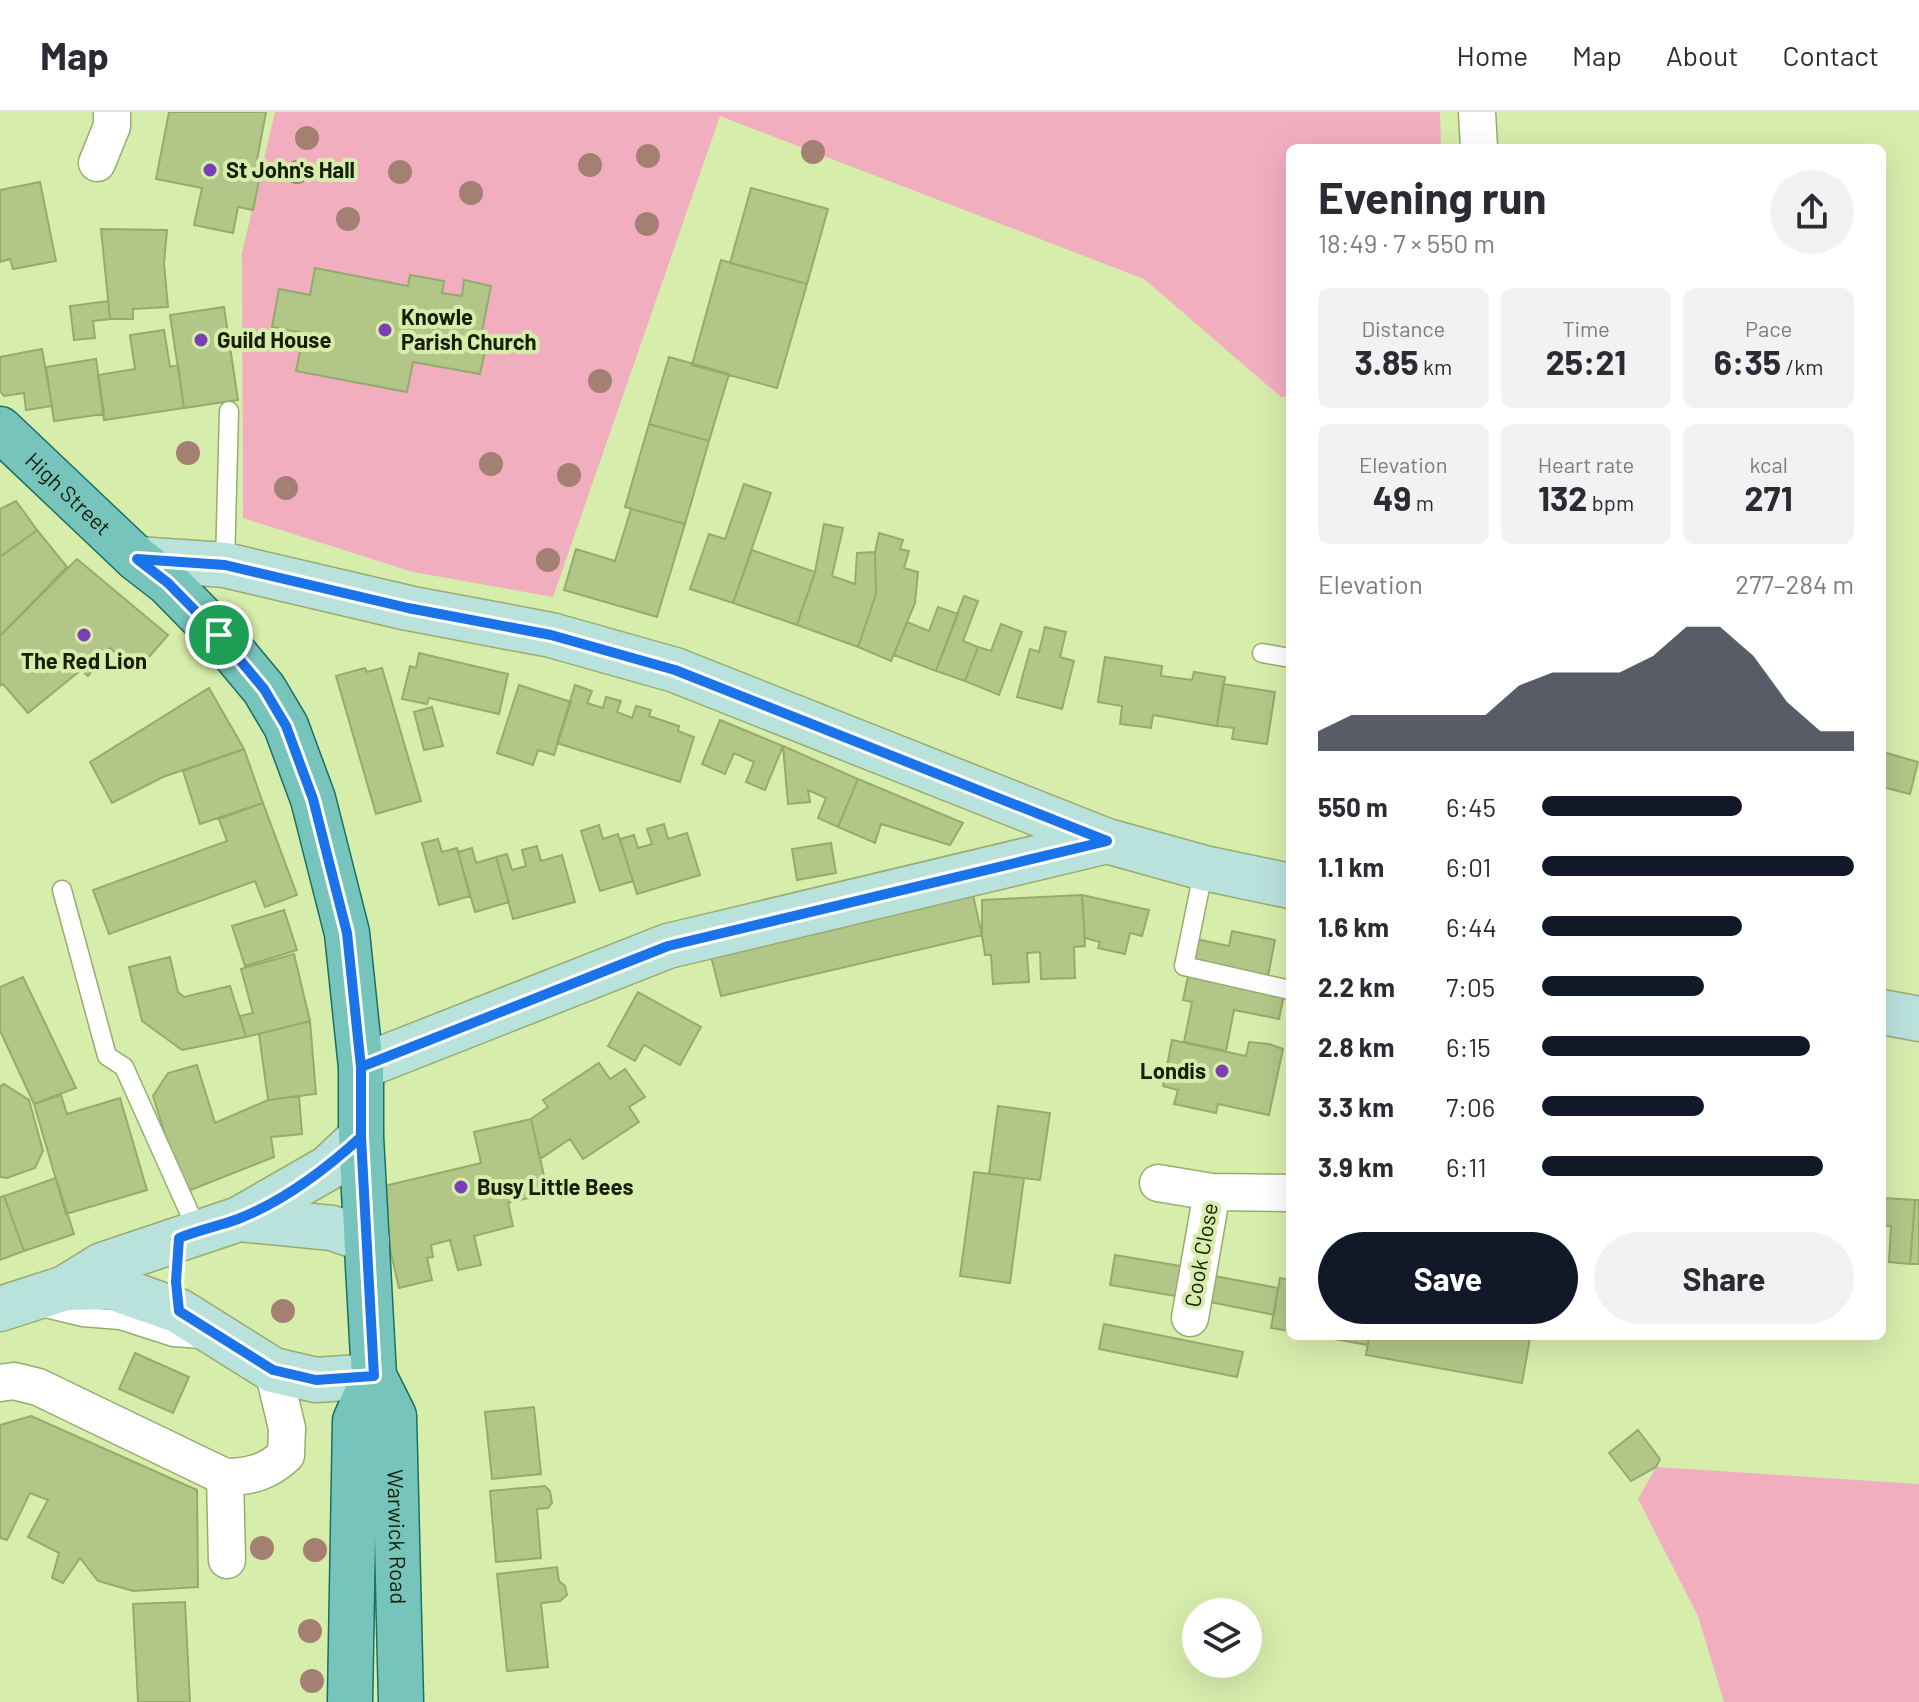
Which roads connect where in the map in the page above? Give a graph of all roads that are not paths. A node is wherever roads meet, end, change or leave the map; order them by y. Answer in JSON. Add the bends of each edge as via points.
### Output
{"nodes":[{"id":1,"x":112,"y":112,"type":"edge"},
{"id":2,"x":1477,"y":112,"type":"edge"},
{"id":3,"x":1479,"y":144,"type":"edge"},
{"id":4,"x":97,"y":163,"type":"dead end"},
{"id":5,"x":229,"y":411,"type":"dead end"},
{"id":6,"x":0,"y":429,"type":"edge"},
{"id":7,"x":137,"y":559,"type":"junction"},
{"id":8,"x":225,"y":565,"type":"junction"},
{"id":9,"x":1262,"y":653,"type":"dead end"},
{"id":10,"x":1286,"y":657,"type":"edge"},
{"id":11,"x":1107,"y":841,"type":"junction"},
{"id":12,"x":1204,"y":868,"type":"junction"},
{"id":13,"x":1286,"y":885,"type":"edge"},
{"id":14,"x":62,"y":890,"type":"dead end"},
{"id":15,"x":1286,"y":989,"type":"edge"},
{"id":16,"x":1886,"y":1013,"type":"edge"},
{"id":17,"x":1919,"y":1019,"type":"edge"},
{"id":18,"x":361,"y":1067,"type":"junction"},
{"id":19,"x":361,"y":1137,"type":"junction"},
{"id":20,"x":1158,"y":1183,"type":"dead end"},
{"id":21,"x":1212,"y":1192,"type":"junction"},
{"id":22,"x":1286,"y":1193,"type":"edge"},
{"id":23,"x":239,"y":1219,"type":"junction"},
{"id":24,"x":186,"y":1235,"type":"junction"},
{"id":25,"x":367,"y":1240,"type":"junction"},
{"id":26,"x":65,"y":1288,"type":"junction"},
{"id":27,"x":13,"y":1306,"type":"edge"},
{"id":28,"x":179,"y":1311,"type":"junction"},
{"id":29,"x":1190,"y":1318,"type":"dead end"},
{"id":30,"x":222,"y":1340,"type":"junction"},
{"id":31,"x":273,"y":1370,"type":"junction"},
{"id":32,"x":374,"y":1376,"type":"junction"},
{"id":33,"x":0,"y":1383,"type":"edge"},
{"id":34,"x":225,"y":1477,"type":"junction"},
{"id":35,"x":227,"y":1560,"type":"dead end"},
{"id":36,"x":350,"y":1702,"type":"edge"},
{"id":37,"x":401,"y":1702,"type":"edge"}],
"edges":[{"from":1,"to":4,"type":"street"},
{"from":2,"to":3,"type":"street"},
{"from":5,"to":8,"type":"lane"},
{"from":6,"to":7,"type":"main road","name":"High Street"},
{"from":7,"to":8,"type":"main road"},
{"from":7,"to":18,"type":"main road","name":"High Street","via":[[219,635],[264,689],[286,726],[313,799],[347,933]]},
{"from":8,"to":11,"type":"main road","via":[[551,635],[675,670]]},
{"from":9,"to":10,"type":"lane"},
{"from":11,"to":12,"type":"main road"},
{"from":11,"to":18,"type":"main road","via":[[668,946]]},
{"from":12,"to":13,"type":"main road"},
{"from":12,"to":15,"type":"lane","via":[[1184,966]]},
{"from":14,"to":24,"type":"lane","via":[[107,1056],[124,1067],[190,1214]]},
{"from":16,"to":17,"type":"main road"},
{"from":18,"to":19,"type":"main road","name":"Warwick Road"},
{"from":19,"to":23,"type":"main road","via":[[328,1168]]},
{"from":19,"to":25,"type":"main road","name":"Warwick Road"},
{"from":20,"to":21,"type":"street","name":"Cook Close"},
{"from":21,"to":22,"type":"street","name":"Cook Close"},
{"from":21,"to":29,"type":"street","name":"Cook Close"},
{"from":23,"to":24,"type":"main road"},
{"from":23,"to":25,"type":"main road","via":[[332,1228]]},
{"from":24,"to":26,"type":"main road","via":[[102,1265]]},
{"from":24,"to":28,"type":"main road","via":[[176,1282]]},
{"from":25,"to":32,"type":"main road","name":"Warwick Road"},
{"from":26,"to":27,"type":"main road"},
{"from":26,"to":28,"type":"main road","via":[[111,1287]]},
{"from":27,"to":30,"type":"lane","via":[[120,1320],[173,1337]]},
{"from":28,"to":30,"type":"main road"},
{"from":30,"to":31,"type":"main road"},
{"from":31,"to":32,"type":"main road","via":[[316,1380]]},
{"from":31,"to":34,"type":"street","via":[[287,1428],[286,1455],[257,1474]]},
{"from":32,"to":36,"type":"main road","name":"Warwick Road","via":[[355,1421]]},
{"from":32,"to":37,"type":"main road","name":"Warwick Road","via":[[394,1416]]},
{"from":33,"to":34,"type":"street","via":[[38,1387]]},
{"from":34,"to":35,"type":"street"}]}
